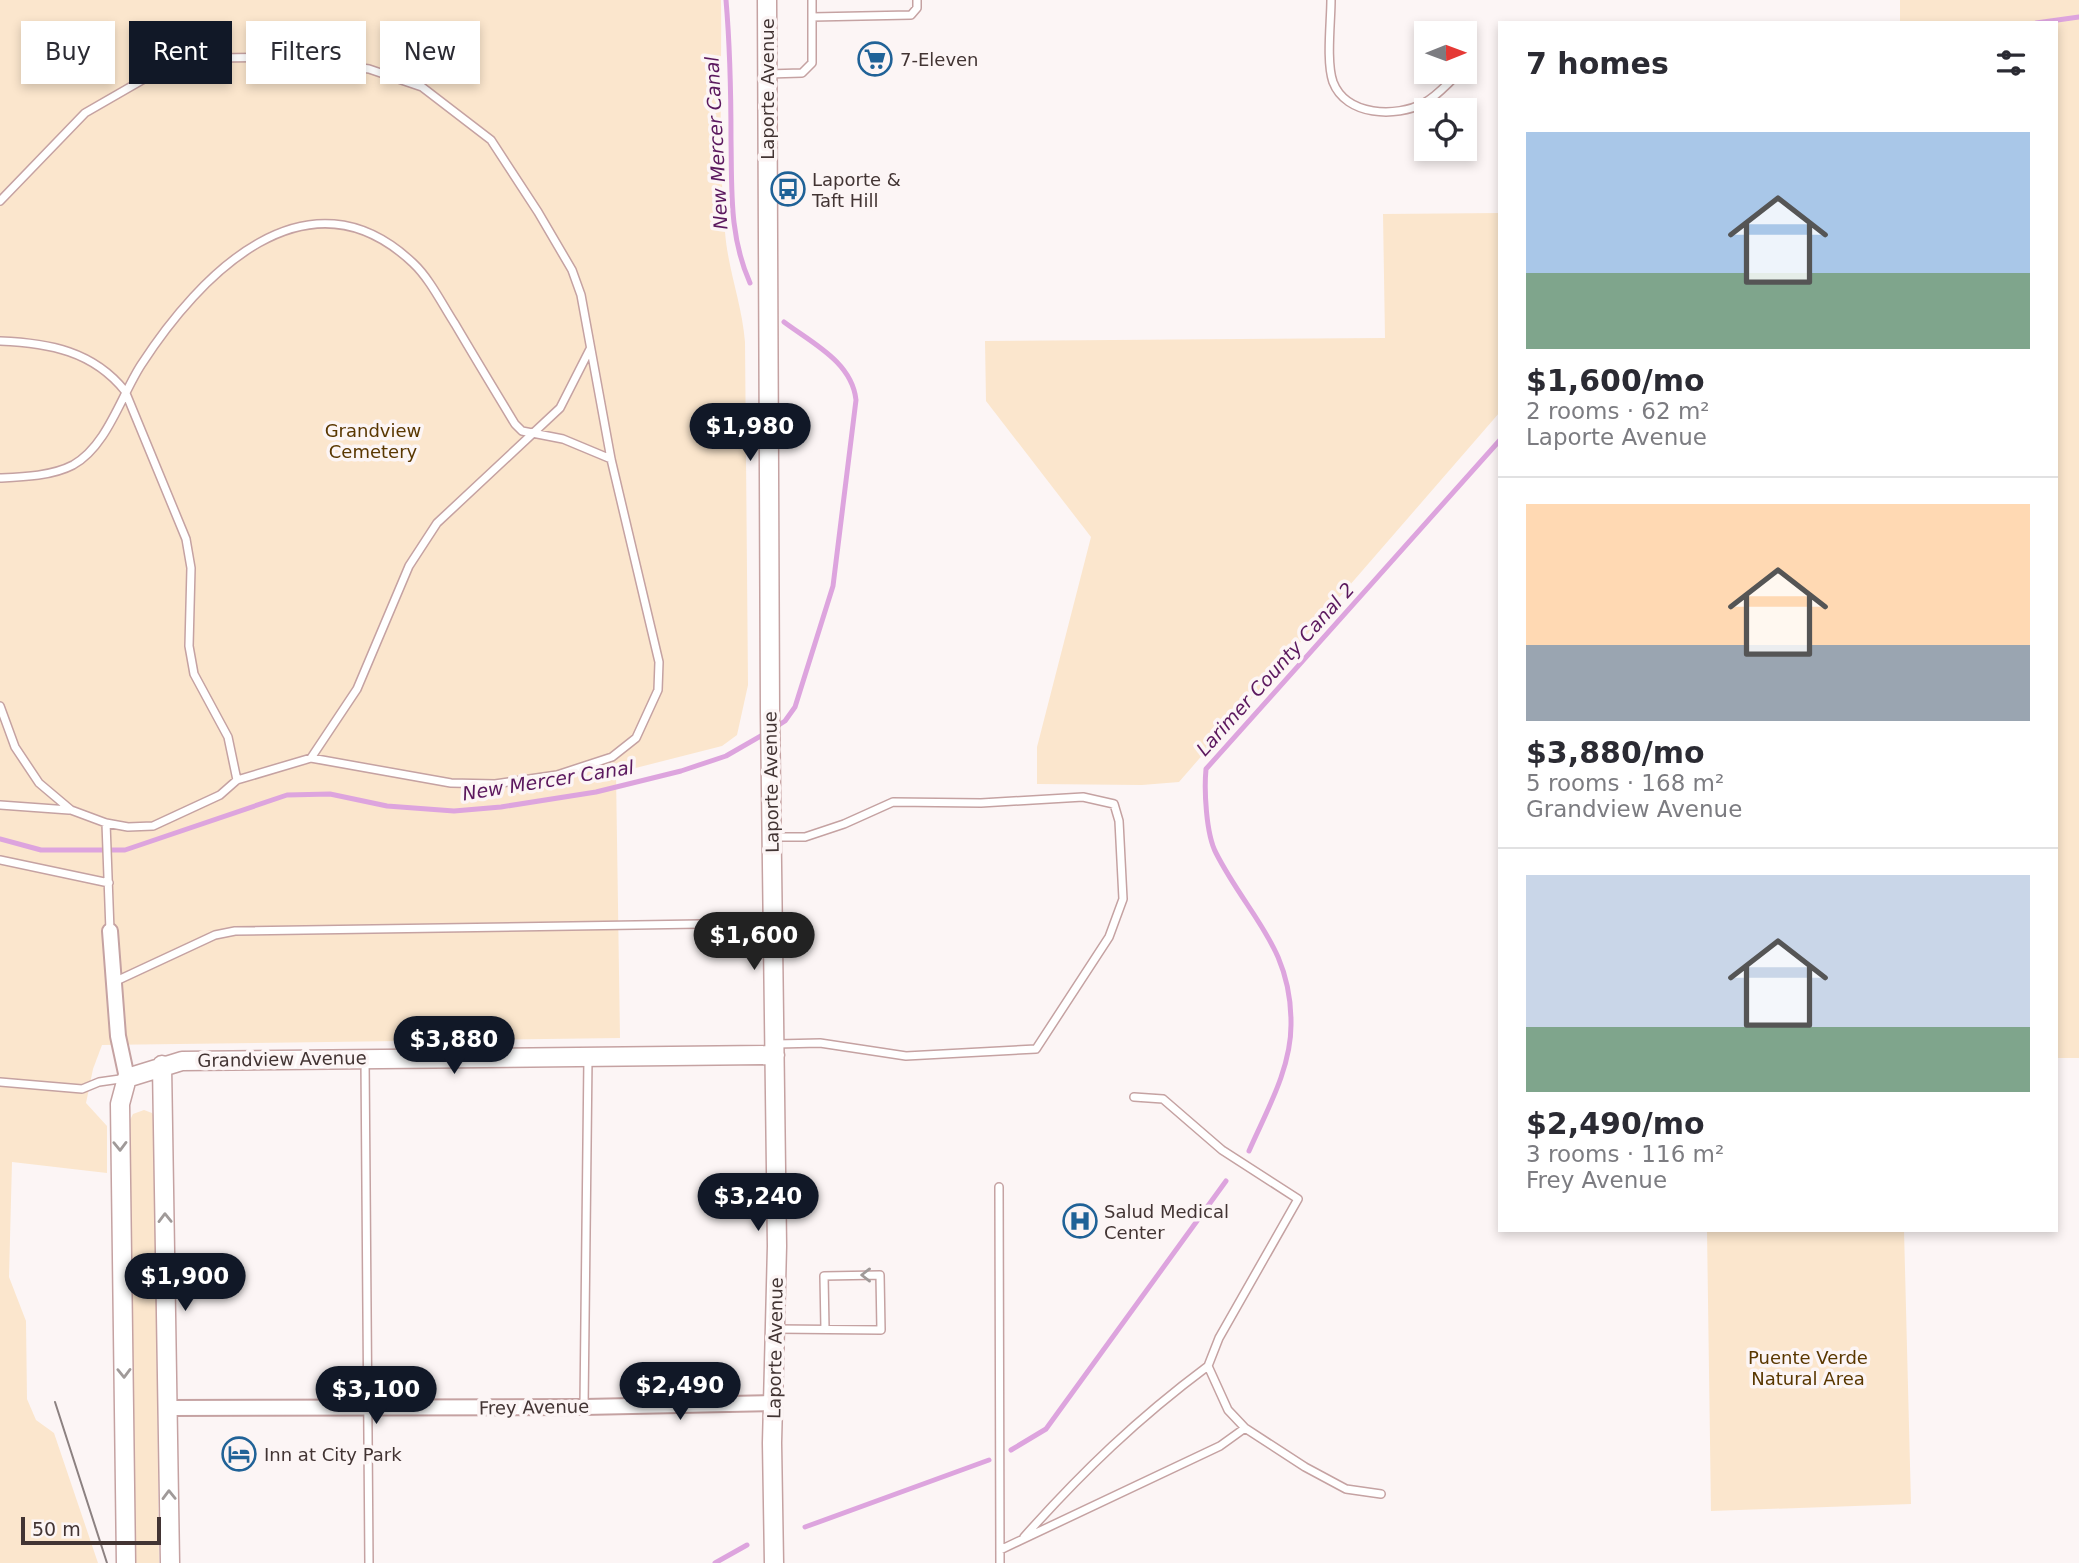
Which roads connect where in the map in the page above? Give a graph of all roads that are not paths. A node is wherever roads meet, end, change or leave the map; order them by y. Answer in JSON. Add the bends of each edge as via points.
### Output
{"nodes":[{"id":1,"x":767,"y":0,"type":"edge"},
{"id":2,"x":812,"y":0,"type":"edge"},
{"id":3,"x":917,"y":0,"type":"edge"},
{"id":4,"x":1331,"y":0,"type":"edge"},
{"id":5,"x":812,"y":16,"type":"junction"},
{"id":6,"x":767,"y":74,"type":"junction"},
{"id":7,"x":1447,"y":84,"type":"edge"},
{"id":8,"x":0,"y":201,"type":"edge"},
{"id":9,"x":0,"y":341,"type":"edge"},
{"id":10,"x":590,"y":349,"type":"junction"},
{"id":11,"x":125,"y":391,"type":"junction"},
{"id":12,"x":535,"y":434,"type":"junction"},
{"id":13,"x":611,"y":459,"type":"junction"},
{"id":14,"x":0,"y":478,"type":"edge"},
{"id":15,"x":0,"y":706,"type":"edge"},
{"id":16,"x":311,"y":758,"type":"junction"},
{"id":17,"x":237,"y":780,"type":"junction"},
{"id":18,"x":0,"y":805,"type":"edge"},
{"id":19,"x":71,"y":810,"type":"junction"},
{"id":20,"x":106,"y":823,"type":"junction"},
{"id":21,"x":771,"y":837,"type":"junction"},
{"id":22,"x":0,"y":859,"type":"edge"},
{"id":23,"x":108,"y":883,"type":"junction"},
{"id":24,"x":772,"y":923,"type":"junction"},
{"id":25,"x":110,"y":931,"type":"joint"},
{"id":26,"x":113,"y":983,"type":"junction"},
{"id":27,"x":775,"y":1050,"type":"junction"},
{"id":28,"x":588,"y":1056,"type":"junction"},
{"id":29,"x":365,"y":1058,"type":"junction"},
{"id":30,"x":162,"y":1065,"type":"junction"},
{"id":31,"x":127,"y":1079,"type":"junction"},
{"id":32,"x":0,"y":1082,"type":"edge"},
{"id":33,"x":1134,"y":1097,"type":"dead end"},
{"id":34,"x":999,"y":1187,"type":"dead end"},
{"id":35,"x":776,"y":1329,"type":"junction"},
{"id":36,"x":825,"y":1329,"type":"junction"},
{"id":37,"x":1208,"y":1366,"type":"junction"},
{"id":38,"x":775,"y":1403,"type":"junction"},
{"id":39,"x":584,"y":1407,"type":"junction"},
{"id":40,"x":167,"y":1408,"type":"junction"},
{"id":41,"x":369,"y":1409,"type":"junction"},
{"id":42,"x":1245,"y":1428,"type":"junction"},
{"id":43,"x":1381,"y":1493,"type":"dead end"},
{"id":44,"x":1021,"y":1540,"type":"junction"},
{"id":45,"x":1000,"y":1550,"type":"junction"},
{"id":46,"x":126,"y":1563,"type":"edge"},
{"id":47,"x":170,"y":1563,"type":"edge"},
{"id":48,"x":369,"y":1563,"type":"edge"},
{"id":49,"x":774,"y":1563,"type":"edge"},
{"id":50,"x":1000,"y":1563,"type":"edge"}],
"edges":[{"from":1,"to":6,"type":"street","name":"Laporte Avenue"},
{"from":2,"to":5,"type":"lane"},
{"from":3,"to":5,"type":"lane","via":[[911,15]]},
{"from":4,"to":7,"type":"lane","via":[[1332,80],[1355,106],[1400,111],[1427,102]]},
{"from":5,"to":6,"type":"lane","via":[[812,63],[802,74]]},
{"from":6,"to":21,"type":"street","name":"Laporte Avenue"},
{"from":8,"to":10,"type":"lane","via":[[85,113],[151,75],[213,58],[286,57],[369,69],[422,87],[491,140],[572,270]]},
{"from":9,"to":11,"type":"lane","via":[[43,343],[78,353]]},
{"from":10,"to":12,"type":"lane","via":[[560,408]]},
{"from":10,"to":13,"type":"lane"},
{"from":11,"to":12,"type":"lane","via":[[210,276],[243,250],[278,233],[316,224],[347,226],[379,239],[413,264],[439,298],[515,424]]},
{"from":11,"to":14,"type":"lane","via":[[99,441],[73,465],[27,477]]},
{"from":11,"to":17,"type":"lane","via":[[186,539],[194,674],[228,737]]},
{"from":12,"to":13,"type":"lane","via":[[563,439]]},
{"from":12,"to":16,"type":"lane","via":[[437,523],[410,566],[357,689]]},
{"from":13,"to":16,"type":"lane","via":[[660,662],[658,690],[636,738],[612,757],[579,768],[495,784],[451,783]]},
{"from":15,"to":19,"type":"lane","via":[[15,747],[38,783]]},
{"from":16,"to":17,"type":"lane"},
{"from":17,"to":20,"type":"lane","via":[[220,795],[153,826]]},
{"from":18,"to":19,"type":"lane"},
{"from":19,"to":20,"type":"lane"},
{"from":20,"to":23,"type":"lane"},
{"from":21,"to":24,"type":"street","name":"Laporte Avenue"},
{"from":21,"to":27,"type":"lane","via":[[805,837],[892,802],[1099,799],[1114,804],[1119,821],[1123,899],[1109,937],[1036,1049],[906,1056],[820,1043]]},
{"from":22,"to":23,"type":"lane"},
{"from":23,"to":25,"type":"lane"},
{"from":24,"to":26,"type":"lane","via":[[235,931],[215,935]]},
{"from":24,"to":27,"type":"street","name":"Laporte Avenue"},
{"from":25,"to":26,"type":"street"},
{"from":26,"to":31,"type":"street"},
{"from":27,"to":28,"type":"street","name":"Grandview Avenue"},
{"from":27,"to":35,"type":"street","name":"Laporte Avenue"},
{"from":28,"to":29,"type":"street","name":"Grandview Avenue"},
{"from":28,"to":39,"type":"lane"},
{"from":29,"to":30,"type":"street","name":"Grandview Avenue"},
{"from":29,"to":41,"type":"lane"},
{"from":30,"to":31,"type":"street","name":"Grandview Avenue"},
{"from":40,"to":30,"type":"street","one_way":true},
{"from":31,"to":32,"type":"lane","via":[[82,1089]]},
{"from":31,"to":46,"type":"street","one_way":true,"via":[[120,1104]]},
{"from":33,"to":37,"type":"lane","via":[[1163,1099],[1222,1150],[1298,1199],[1219,1338]]},
{"from":34,"to":45,"type":"lane"},
{"from":35,"to":36,"type":"lane"},
{"from":35,"to":38,"type":"street","name":"Laporte Avenue"},
{"from":36,"to":36,"type":"lane","one_way":true,"via":[[881,1330],[880,1275],[824,1276]]},
{"from":37,"to":42,"type":"lane","via":[[1228,1410]]},
{"from":37,"to":44,"type":"lane","via":[[1145,1413],[1082,1472]]},
{"from":38,"to":39,"type":"street","name":"Frey Avenue"},
{"from":38,"to":49,"type":"street","name":"Laporte Avenue"},
{"from":39,"to":41,"type":"street","name":"Frey Avenue"},
{"from":40,"to":41,"type":"street","name":"Frey Avenue"},
{"from":47,"to":40,"type":"street","one_way":true},
{"from":41,"to":48,"type":"lane"},
{"from":42,"to":43,"type":"lane","via":[[1346,1489]]},
{"from":42,"to":44,"type":"lane","via":[[1220,1446]]},
{"from":44,"to":45,"type":"lane"},
{"from":45,"to":50,"type":"lane"}]}
